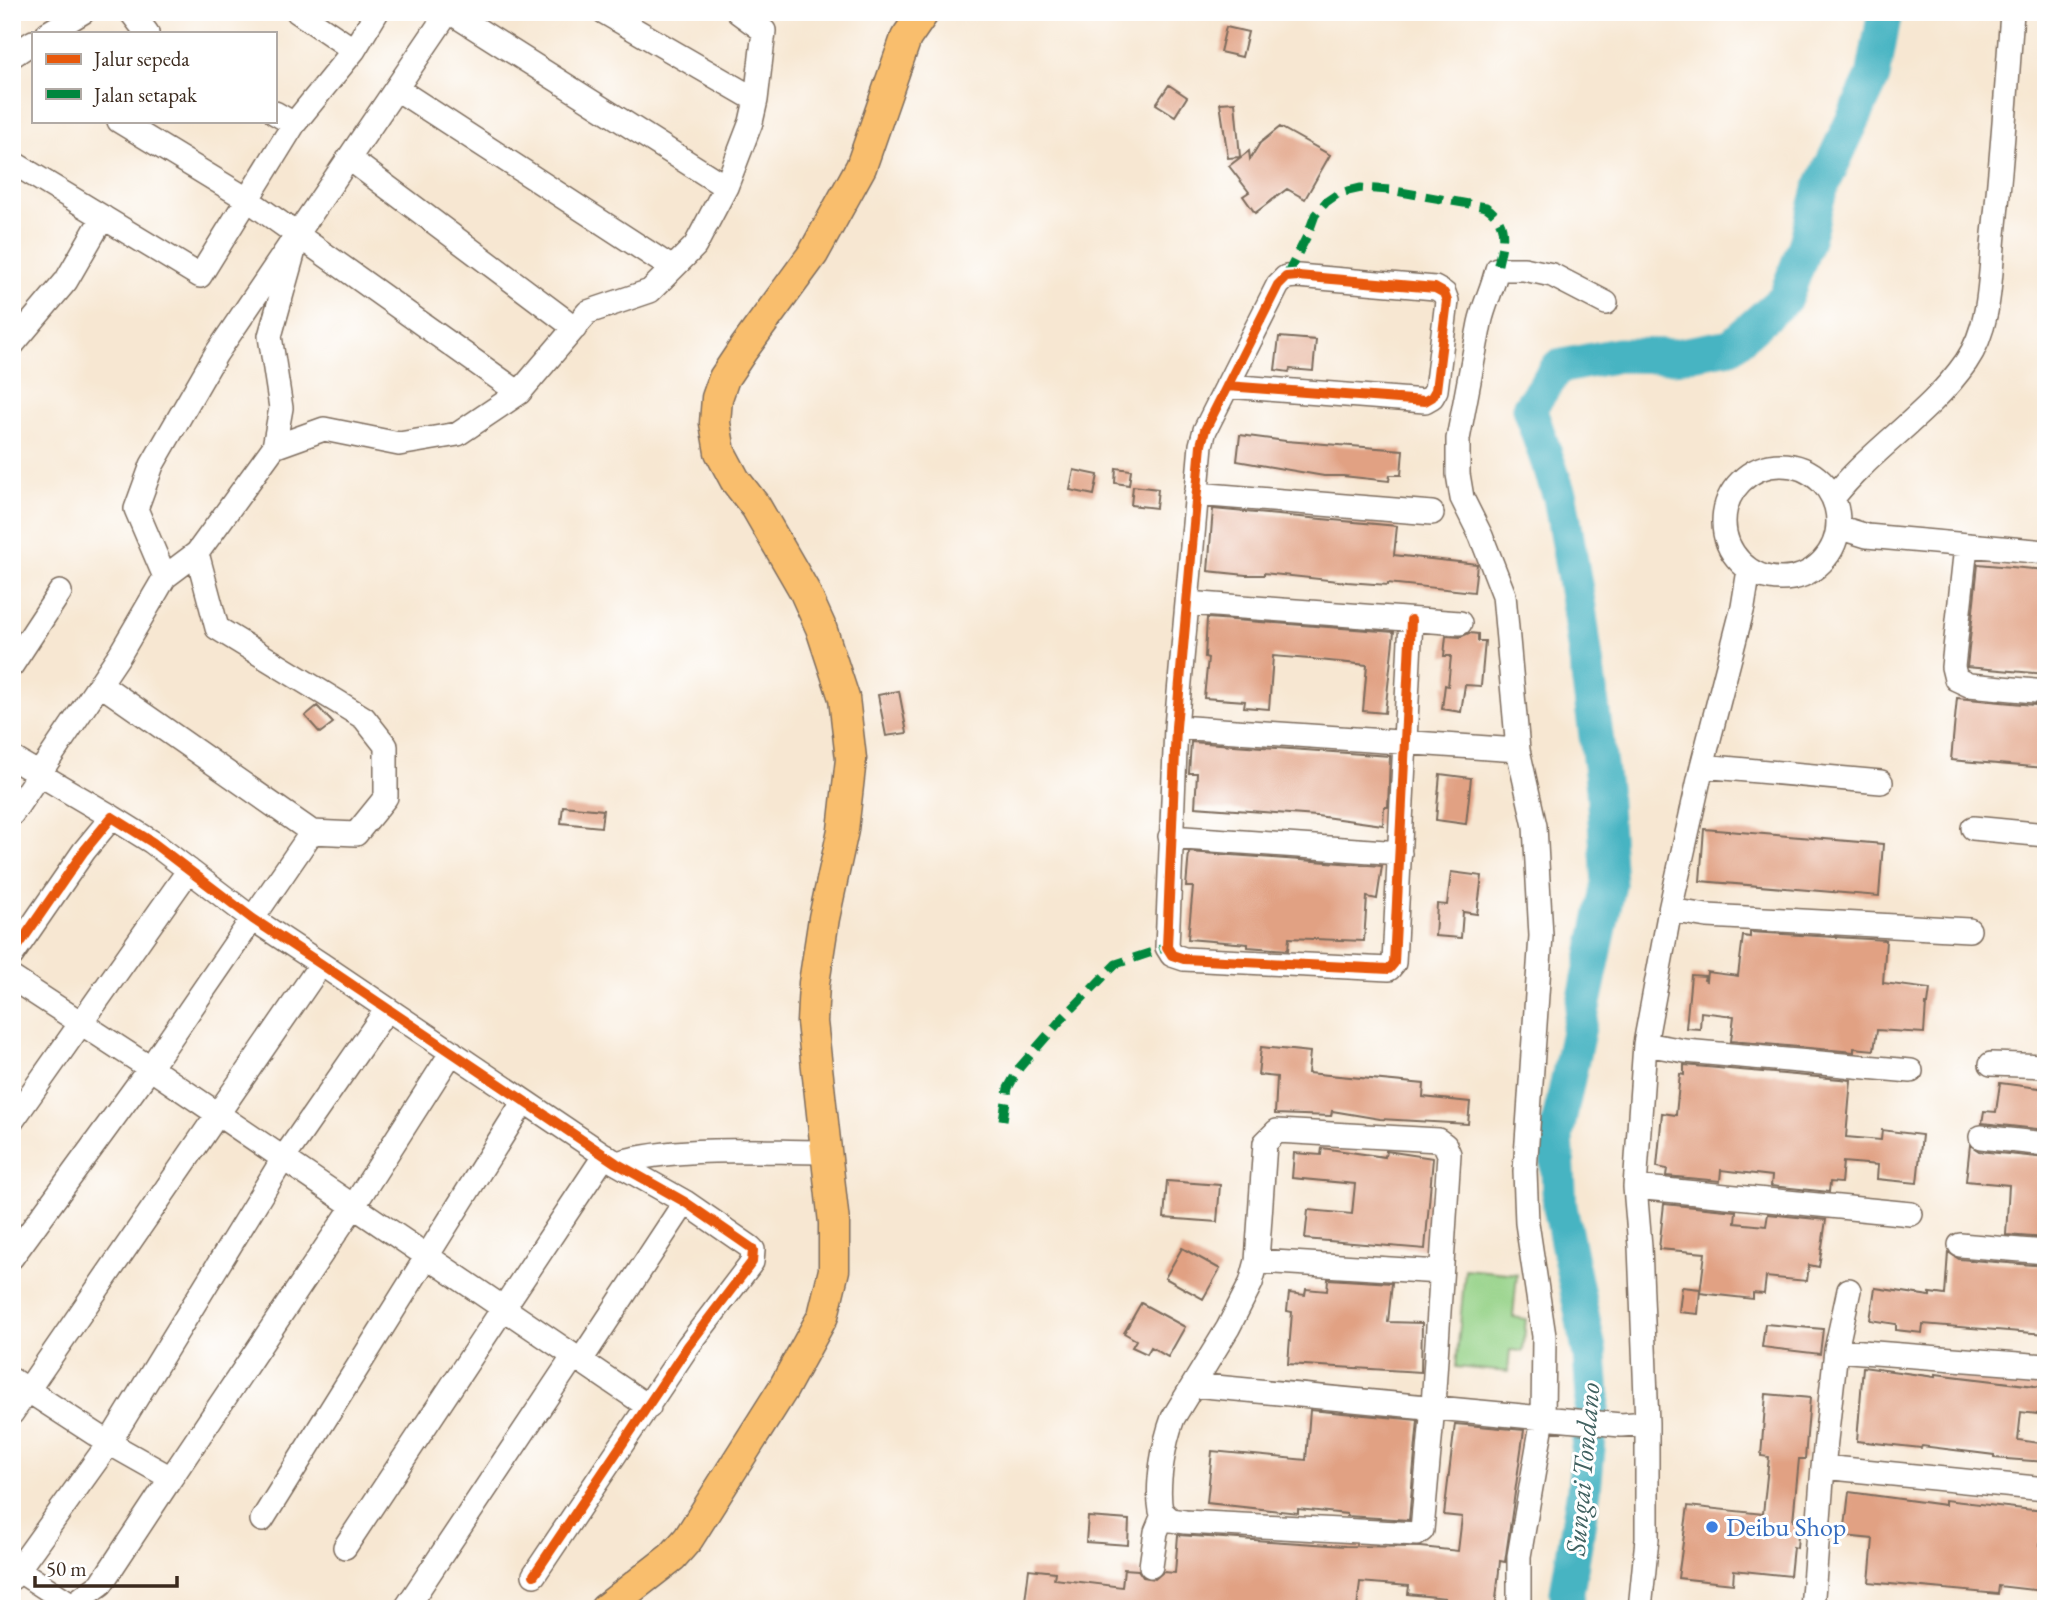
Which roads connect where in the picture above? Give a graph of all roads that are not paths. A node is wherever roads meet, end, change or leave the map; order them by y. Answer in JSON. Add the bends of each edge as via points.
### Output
{"nodes":[{"id":1,"x":83,"y":12,"type":"edge"},
{"id":2,"x":131,"y":12,"type":"edge"},
{"id":3,"x":298,"y":12,"type":"edge"},
{"id":4,"x":377,"y":12,"type":"edge"},
{"id":5,"x":449,"y":12,"type":"edge"},
{"id":6,"x":604,"y":12,"type":"edge"},
{"id":7,"x":738,"y":12,"type":"edge"},
{"id":8,"x":924,"y":12,"type":"edge"},
{"id":9,"x":2012,"y":12,"type":"edge"},
{"id":10,"x":50,"y":32,"type":"edge"},
{"id":11,"x":146,"y":32,"type":"edge"},
{"id":12,"x":32,"y":43,"type":"edge"},
{"id":13,"x":354,"y":50,"type":"junction"},
{"id":14,"x":13,"y":55,"type":"edge"},
{"id":15,"x":32,"y":67,"type":"edge"},
{"id":16,"x":397,"y":89,"type":"junction"},
{"id":17,"x":756,"y":100,"type":"junction"},
{"id":18,"x":284,"y":119,"type":"edge"},
{"id":19,"x":121,"y":122,"type":"edge"},
{"id":20,"x":350,"y":159,"type":"junction"},
{"id":21,"x":15,"y":171,"type":"edge"},
{"id":22,"x":726,"y":187,"type":"junction"},
{"id":23,"x":247,"y":199,"type":"junction"},
{"id":24,"x":103,"y":217,"type":"junction"},
{"id":25,"x":299,"y":234,"type":"junction"},
{"id":26,"x":673,"y":268,"type":"junction"},
{"id":27,"x":1606,"y":303,"type":"dead end"},
{"id":28,"x":575,"y":328,"type":"junction"},
{"id":29,"x":12,"y":345,"type":"edge"},
{"id":30,"x":1227,"y":386,"type":"junction"},
{"id":31,"x":519,"y":393,"type":"junction"},
{"id":32,"x":274,"y":447,"type":"junction"},
{"id":33,"x":1827,"y":490,"type":"junction"},
{"id":34,"x":1196,"y":494,"type":"junction"},
{"id":35,"x":1432,"y":513,"type":"dead end"},
{"id":36,"x":1837,"y":534,"type":"junction"},
{"id":37,"x":1966,"y":546,"type":"junction"},
{"id":38,"x":2046,"y":552,"type":"edge"},
{"id":39,"x":197,"y":553,"type":"junction"},
{"id":40,"x":1759,"y":574,"type":"junction"},
{"id":41,"x":165,"y":577,"type":"junction"},
{"id":42,"x":60,"y":592,"type":"dead end"},
{"id":43,"x":1187,"y":604,"type":"junction"},
{"id":44,"x":1411,"y":620,"type":"junction"},
{"id":45,"x":1460,"y":623,"type":"dead end"},
{"id":46,"x":12,"y":665,"type":"edge"},
{"id":47,"x":100,"y":684,"type":"junction"},
{"id":48,"x":2046,"y":692,"type":"edge"},
{"id":49,"x":1176,"y":727,"type":"junction"},
{"id":50,"x":1405,"y":742,"type":"junction"},
{"id":51,"x":1518,"y":750,"type":"junction"},
{"id":52,"x":12,"y":758,"type":"edge"},
{"id":53,"x":1702,"y":766,"type":"junction"},
{"id":54,"x":41,"y":775,"type":"junction"},
{"id":55,"x":1881,"y":782,"type":"dead end"},
{"id":56,"x":12,"y":814,"type":"edge"},
{"id":57,"x":112,"y":817,"type":"junction"},
{"id":58,"x":1973,"y":828,"type":"dead end"},
{"id":59,"x":312,"y":832,"type":"junction"},
{"id":60,"x":2046,"y":835,"type":"edge"},
{"id":61,"x":1170,"y":837,"type":"junction"},
{"id":62,"x":1400,"y":853,"type":"junction"},
{"id":63,"x":189,"y":870,"type":"junction"},
{"id":64,"x":1670,"y":910,"type":"junction"},
{"id":65,"x":253,"y":919,"type":"junction"},
{"id":66,"x":1969,"y":930,"type":"dead end"},
{"id":67,"x":12,"y":955,"type":"edge"},
{"id":68,"x":321,"y":964,"type":"junction"},
{"id":69,"x":12,"y":978,"type":"edge"},
{"id":70,"x":387,"y":1009,"type":"junction"},
{"id":71,"x":81,"y":1023,"type":"junction"},
{"id":72,"x":1645,"y":1044,"type":"junction"},
{"id":73,"x":452,"y":1052,"type":"junction"},
{"id":74,"x":1991,"y":1065,"type":"dead end"},
{"id":75,"x":2046,"y":1066,"type":"edge"},
{"id":76,"x":150,"y":1068,"type":"junction"},
{"id":77,"x":1911,"y":1071,"type":"dead end"},
{"id":78,"x":524,"y":1101,"type":"junction"},
{"id":79,"x":216,"y":1114,"type":"junction"},
{"id":80,"x":12,"y":1121,"type":"edge"},
{"id":81,"x":1981,"y":1137,"type":"dead end"},
{"id":82,"x":2046,"y":1144,"type":"edge"},
{"id":83,"x":827,"y":1152,"type":"junction"},
{"id":84,"x":283,"y":1159,"type":"junction"},
{"id":85,"x":611,"y":1159,"type":"junction"},
{"id":86,"x":1635,"y":1187,"type":"junction"},
{"id":87,"x":685,"y":1202,"type":"junction"},
{"id":88,"x":353,"y":1207,"type":"junction"},
{"id":89,"x":1911,"y":1214,"type":"dead end"},
{"id":90,"x":1960,"y":1245,"type":"dead end"},
{"id":91,"x":2046,"y":1252,"type":"edge"},
{"id":92,"x":12,"y":1257,"type":"edge"},
{"id":93,"x":427,"y":1257,"type":"junction"},
{"id":94,"x":1257,"y":1261,"type":"junction"},
{"id":95,"x":1440,"y":1272,"type":"junction"},
{"id":96,"x":1849,"y":1290,"type":"dead end"},
{"id":97,"x":503,"y":1308,"type":"junction"},
{"id":98,"x":1836,"y":1350,"type":"junction"},
{"id":99,"x":578,"y":1358,"type":"junction"},
{"id":100,"x":2046,"y":1366,"type":"edge"},
{"id":101,"x":20,"y":1385,"type":"edge"},
{"id":102,"x":1194,"y":1385,"type":"junction"},
{"id":103,"x":1433,"y":1406,"type":"junction"},
{"id":104,"x":649,"y":1407,"type":"junction"},
{"id":105,"x":12,"y":1413,"type":"edge"},
{"id":106,"x":1554,"y":1420,"type":"junction"},
{"id":107,"x":1647,"y":1423,"type":"junction"},
{"id":108,"x":109,"y":1443,"type":"junction"},
{"id":109,"x":1823,"y":1467,"type":"junction"},
{"id":110,"x":171,"y":1478,"type":"junction"},
{"id":111,"x":2046,"y":1489,"type":"edge"},
{"id":112,"x":1163,"y":1515,"type":"junction"},
{"id":113,"x":262,"y":1520,"type":"dead end"},
{"id":114,"x":345,"y":1547,"type":"dead end"},
{"id":115,"x":1151,"y":1566,"type":"dead end"},
{"id":116,"x":14,"y":1571,"type":"edge"},
{"id":117,"x":534,"y":1575,"type":"dead end"},
{"id":118,"x":406,"y":1608,"type":"edge"},
{"id":119,"x":605,"y":1609,"type":"edge"},
{"id":120,"x":1519,"y":1609,"type":"edge"},
{"id":121,"x":1640,"y":1609,"type":"edge"},
{"id":122,"x":1812,"y":1609,"type":"edge"}],
"edges":[{"from":1,"to":10,"type":"street"},
{"from":2,"to":11,"type":"street"},
{"from":3,"to":13,"type":"street"},
{"from":4,"to":13,"type":"street"},
{"from":5,"to":16,"type":"street"},
{"from":5,"to":22,"type":"street"},
{"from":6,"to":17,"type":"street"},
{"from":7,"to":17,"type":"street","via":[[764,31]]},
{"from":8,"to":83,"type":"main road","via":[[906,38],[861,167],[813,254],[724,378],[717,398],[720,452],[804,590],[844,698],[848,783],[814,983],[812,1022]]},
{"from":9,"to":33,"type":"street","via":[[1998,194],[1979,340],[1942,392],[1851,476]]},
{"from":12,"to":14,"type":"street"},
{"from":13,"to":18,"type":"street"},
{"from":14,"to":15,"type":"street"},
{"from":16,"to":20,"type":"street"},
{"from":16,"to":26,"type":"street"},
{"from":17,"to":22,"type":"street"},
{"from":18,"to":23,"type":"street"},
{"from":19,"to":23,"type":"street"},
{"from":20,"to":25,"type":"street"},
{"from":20,"to":28,"type":"street"},
{"from":21,"to":24,"type":"street"},
{"from":22,"to":26,"type":"street","via":[[695,246]]},
{"from":23,"to":24,"type":"street","via":[[200,276]]},
{"from":23,"to":25,"type":"street"},
{"from":24,"to":29,"type":"street","via":[[66,281]]},
{"from":25,"to":31,"type":"street"},
{"from":25,"to":32,"type":"street","via":[[270,336],[281,408]]},
{"from":25,"to":41,"type":"street","via":[[216,354],[152,465],[136,509]]},
{"from":26,"to":28,"type":"street","via":[[650,291],[587,312]]},
{"from":27,"to":51,"type":"street","via":[[1552,275],[1497,269],[1480,323],[1458,439],[1458,474],[1462,498],[1504,595]]},
{"from":28,"to":31,"type":"street"},
{"from":30,"to":30,"type":"street","via":[[1425,401],[1436,390],[1447,301],[1444,293],[1435,288],[1286,277]]},
{"from":30,"to":34,"type":"street","via":[[1205,430]]},
{"from":31,"to":32,"type":"street","via":[[458,434],[399,444],[324,429]]},
{"from":32,"to":39,"type":"street"},
{"from":33,"to":36,"type":"street","via":[[1836,508]]},
{"from":33,"to":40,"type":"street","via":[[1805,471],[1785,466],[1756,471],[1740,483],[1728,499],[1724,529],[1729,548],[1741,564]]},
{"from":34,"to":35,"type":"street"},
{"from":34,"to":43,"type":"street"},
{"from":36,"to":37,"type":"street"},
{"from":36,"to":40,"type":"street","via":[[1825,559],[1807,573],[1788,579]]},
{"from":37,"to":38,"type":"street"},
{"from":37,"to":48,"type":"street","via":[[1953,667],[1956,679],[1969,685]]},
{"from":39,"to":41,"type":"street"},
{"from":39,"to":59,"type":"street","via":[[217,628],[365,718],[386,746],[386,797],[356,834]]},
{"from":40,"to":53,"type":"street","via":[[1744,607]]},
{"from":41,"to":47,"type":"street"},
{"from":42,"to":46,"type":"street"},
{"from":43,"to":44,"type":"street"},
{"from":43,"to":49,"type":"street"},
{"from":44,"to":45,"type":"street"},
{"from":44,"to":50,"type":"street"},
{"from":47,"to":54,"type":"street"},
{"from":47,"to":59,"type":"street"},
{"from":49,"to":50,"type":"street"},
{"from":49,"to":61,"type":"street"},
{"from":50,"to":51,"type":"street"},
{"from":50,"to":62,"type":"street"},
{"from":51,"to":106,"type":"street","via":[[1535,826],[1541,936],[1525,1171],[1527,1223]]},
{"from":52,"to":54,"type":"street"},
{"from":53,"to":55,"type":"street"},
{"from":53,"to":64,"type":"street"},
{"from":54,"to":56,"type":"street"},
{"from":54,"to":57,"type":"street"},
{"from":57,"to":63,"type":"street"},
{"from":57,"to":67,"type":"street"},
{"from":58,"to":60,"type":"street"},
{"from":59,"to":65,"type":"street"},
{"from":61,"to":62,"type":"street"},
{"from":61,"to":62,"type":"street","via":[[1167,947],[1172,955],[1184,959],[1389,969],[1396,952]]},
{"from":63,"to":65,"type":"street"},
{"from":63,"to":71,"type":"street"},
{"from":64,"to":66,"type":"street","via":[[1707,916]]},
{"from":64,"to":72,"type":"street"},
{"from":65,"to":68,"type":"street"},
{"from":65,"to":76,"type":"street"},
{"from":68,"to":70,"type":"street"},
{"from":68,"to":79,"type":"street"},
{"from":69,"to":71,"type":"street"},
{"from":70,"to":73,"type":"street"},
{"from":70,"to":84,"type":"street"},
{"from":71,"to":76,"type":"street"},
{"from":71,"to":80,"type":"street"},
{"from":72,"to":77,"type":"street"},
{"from":72,"to":86,"type":"street"},
{"from":73,"to":78,"type":"street"},
{"from":73,"to":88,"type":"street"},
{"from":74,"to":75,"type":"street"},
{"from":76,"to":79,"type":"street"},
{"from":76,"to":92,"type":"street"},
{"from":78,"to":85,"type":"street"},
{"from":78,"to":93,"type":"street"},
{"from":79,"to":84,"type":"street"},
{"from":79,"to":101,"type":"street"},
{"from":81,"to":82,"type":"street"},
{"from":83,"to":85,"type":"street","via":[[711,1152]]},
{"from":83,"to":119,"type":"main road","via":[[834,1270],[823,1315],[783,1389],[688,1539]]},
{"from":84,"to":88,"type":"street"},
{"from":84,"to":108,"type":"street"},
{"from":85,"to":87,"type":"street"},
{"from":85,"to":97,"type":"street"},
{"from":86,"to":89,"type":"street"},
{"from":86,"to":107,"type":"street"},
{"from":87,"to":99,"type":"street"},
{"from":87,"to":104,"type":"street","via":[[746,1244],[753,1251],[752,1262],[688,1346]]},
{"from":88,"to":93,"type":"street"},
{"from":88,"to":110,"type":"street"},
{"from":90,"to":91,"type":"street"},
{"from":93,"to":97,"type":"street"},
{"from":93,"to":113,"type":"street"},
{"from":94,"to":95,"type":"street"},
{"from":94,"to":95,"type":"street","via":[[1265,1143],[1277,1131],[1438,1140],[1449,1154]]},
{"from":94,"to":102,"type":"street","via":[[1251,1283]]},
{"from":95,"to":103,"type":"street"},
{"from":96,"to":98,"type":"street"},
{"from":97,"to":99,"type":"street"},
{"from":97,"to":114,"type":"street"},
{"from":98,"to":100,"type":"street"},
{"from":98,"to":109,"type":"street"},
{"from":99,"to":104,"type":"street"},
{"from":99,"to":118,"type":"street"},
{"from":101,"to":105,"type":"street"},
{"from":101,"to":108,"type":"street"},
{"from":102,"to":103,"type":"street"},
{"from":102,"to":112,"type":"street","via":[[1169,1430],[1160,1505]]},
{"from":103,"to":106,"type":"street"},
{"from":103,"to":112,"type":"street","via":[[1422,1530],[1417,1534],[1185,1522]]},
{"from":104,"to":117,"type":"street"},
{"from":106,"to":107,"type":"street"},
{"from":106,"to":120,"type":"street","via":[[1519,1556]]},
{"from":107,"to":121,"type":"street","via":[[1647,1539]]},
{"from":108,"to":110,"type":"street"},
{"from":108,"to":116,"type":"street"},
{"from":109,"to":111,"type":"street"},
{"from":109,"to":122,"type":"street"},
{"from":110,"to":116,"type":"street","via":[[101,1584],[72,1605]]},
{"from":112,"to":115,"type":"street"}]}
